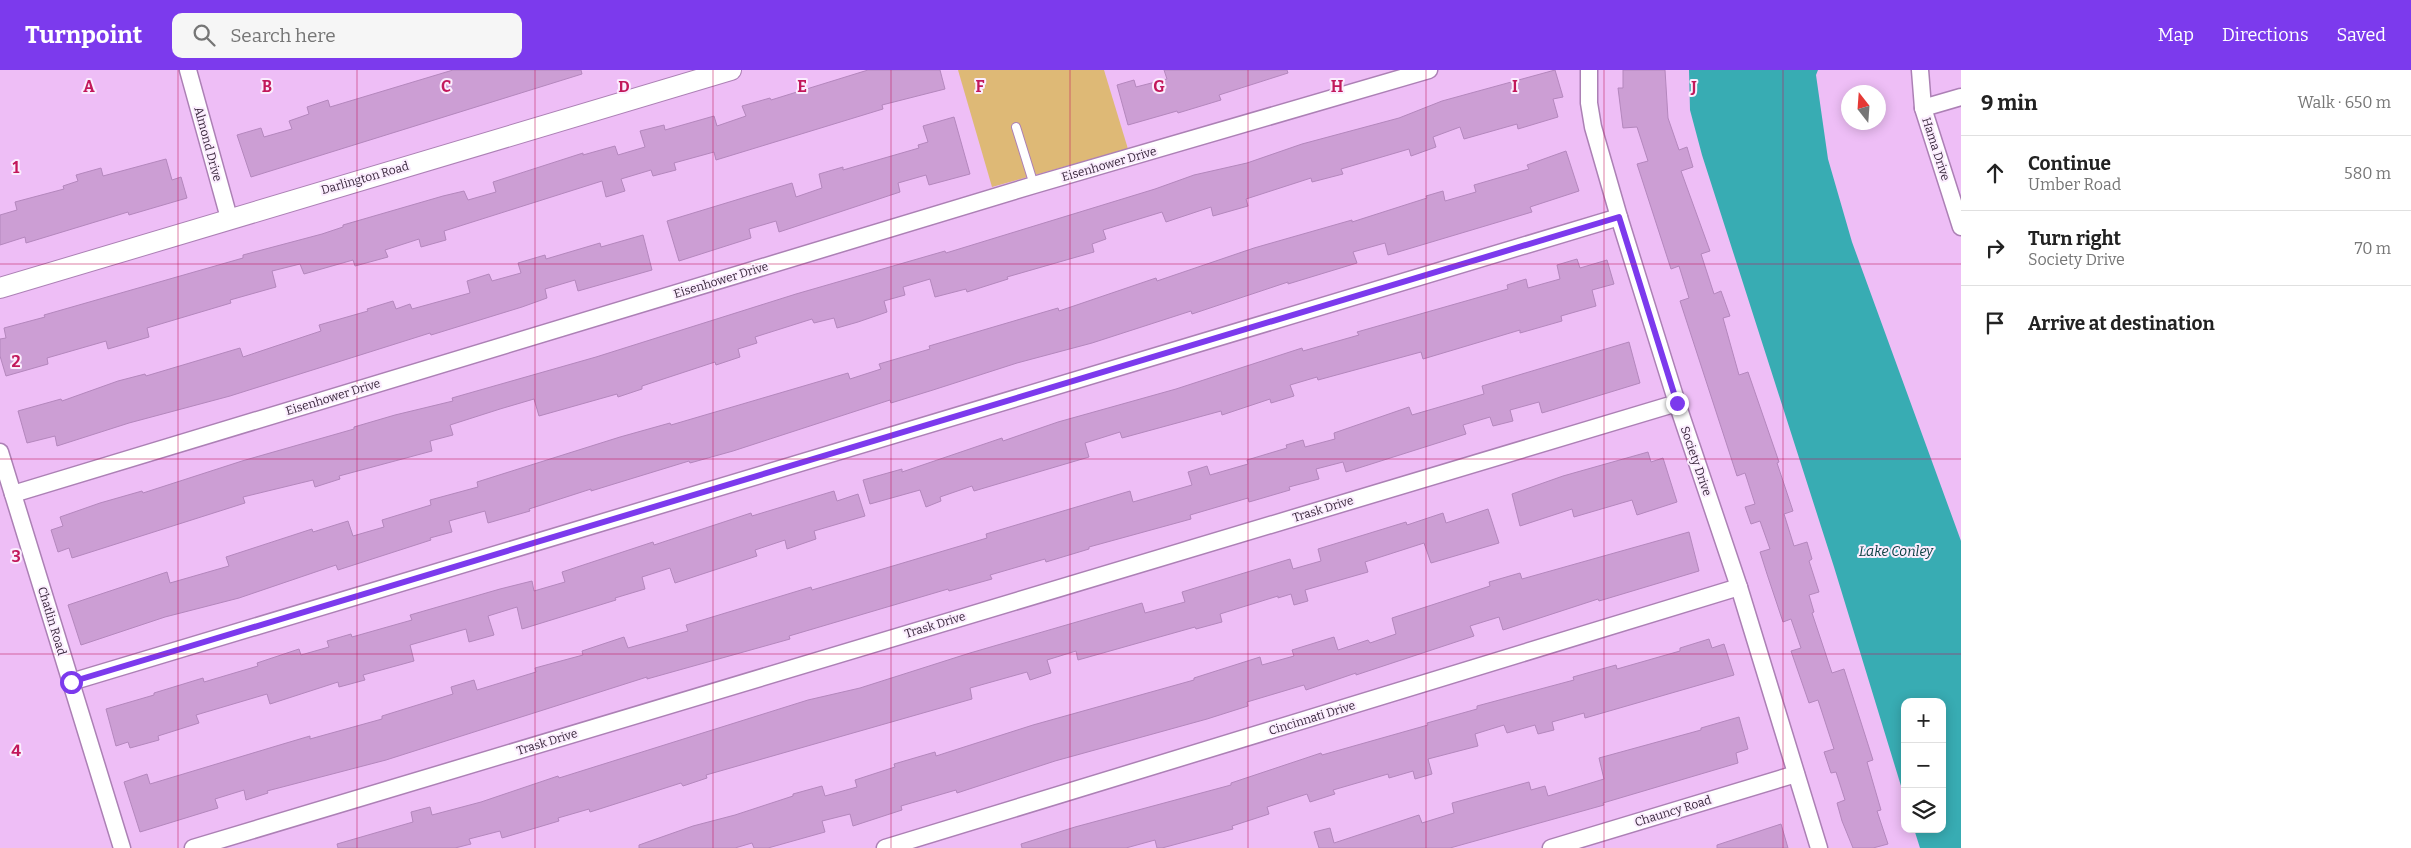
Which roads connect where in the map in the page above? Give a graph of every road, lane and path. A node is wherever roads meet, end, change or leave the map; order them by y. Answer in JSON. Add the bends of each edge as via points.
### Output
{"nodes":[{"id":1,"x":188,"y":70,"type":"edge"},
{"id":2,"x":730,"y":70,"type":"edge"},
{"id":3,"x":1429,"y":70,"type":"edge"},
{"id":4,"x":1589,"y":70,"type":"edge"},
{"id":5,"x":1920,"y":70,"type":"edge"},
{"id":6,"x":1961,"y":97,"type":"edge"},
{"id":7,"x":1923,"y":108,"type":"junction"},
{"id":8,"x":1016,"y":127,"type":"dead end"},
{"id":9,"x":1034,"y":185,"type":"junction"},
{"id":10,"x":1619,"y":217,"type":"junction"},
{"id":11,"x":229,"y":218,"type":"junction"},
{"id":12,"x":1961,"y":226,"type":"edge"},
{"id":13,"x":0,"y":288,"type":"edge"},
{"id":14,"x":1677,"y":403,"type":"junction"},
{"id":15,"x":0,"y":452,"type":"edge"},
{"id":16,"x":13,"y":494,"type":"junction"},
{"id":17,"x":1739,"y":587,"type":"junction"},
{"id":18,"x":71,"y":682,"type":"junction"},
{"id":19,"x":1796,"y":774,"type":"junction"},
{"id":20,"x":122,"y":848,"type":"edge"},
{"id":21,"x":193,"y":848,"type":"edge"},
{"id":22,"x":885,"y":848,"type":"edge"},
{"id":23,"x":1550,"y":848,"type":"edge"},
{"id":24,"x":1819,"y":848,"type":"edge"}],
"edges":[{"from":1,"to":11,"type":"street","name":"Almond Drive"},
{"from":2,"to":11,"type":"street","name":"Darlington Road"},
{"from":3,"to":9,"type":"street","name":"Eisenhower Drive"},
{"from":4,"to":10,"type":"street","name":"Society Drive","via":[[1593,127]]},
{"from":5,"to":7,"type":"street","name":"Hama Drive"},
{"from":6,"to":7,"type":"street"},
{"from":7,"to":12,"type":"street","name":"Hama Drive"},
{"from":8,"to":9,"type":"lane"},
{"from":9,"to":16,"type":"street","name":"Eisenhower Drive"},
{"from":10,"to":14,"type":"street","name":"Society Drive"},
{"from":10,"to":18,"type":"street"},
{"from":11,"to":13,"type":"street","name":"Darlington Road"},
{"from":14,"to":17,"type":"street","name":"Society Drive"},
{"from":14,"to":21,"type":"street","name":"Trask Drive"},
{"from":15,"to":16,"type":"street","name":"Chatlin Road"},
{"from":16,"to":18,"type":"street","name":"Chatlin Road"},
{"from":17,"to":19,"type":"street","name":"Society Drive"},
{"from":17,"to":22,"type":"street","name":"Cincinnati Drive"},
{"from":18,"to":20,"type":"street","name":"Chatlin Road"},
{"from":19,"to":23,"type":"street","name":"Chauncy Road"},
{"from":19,"to":24,"type":"street","name":"Society Drive"}]}
